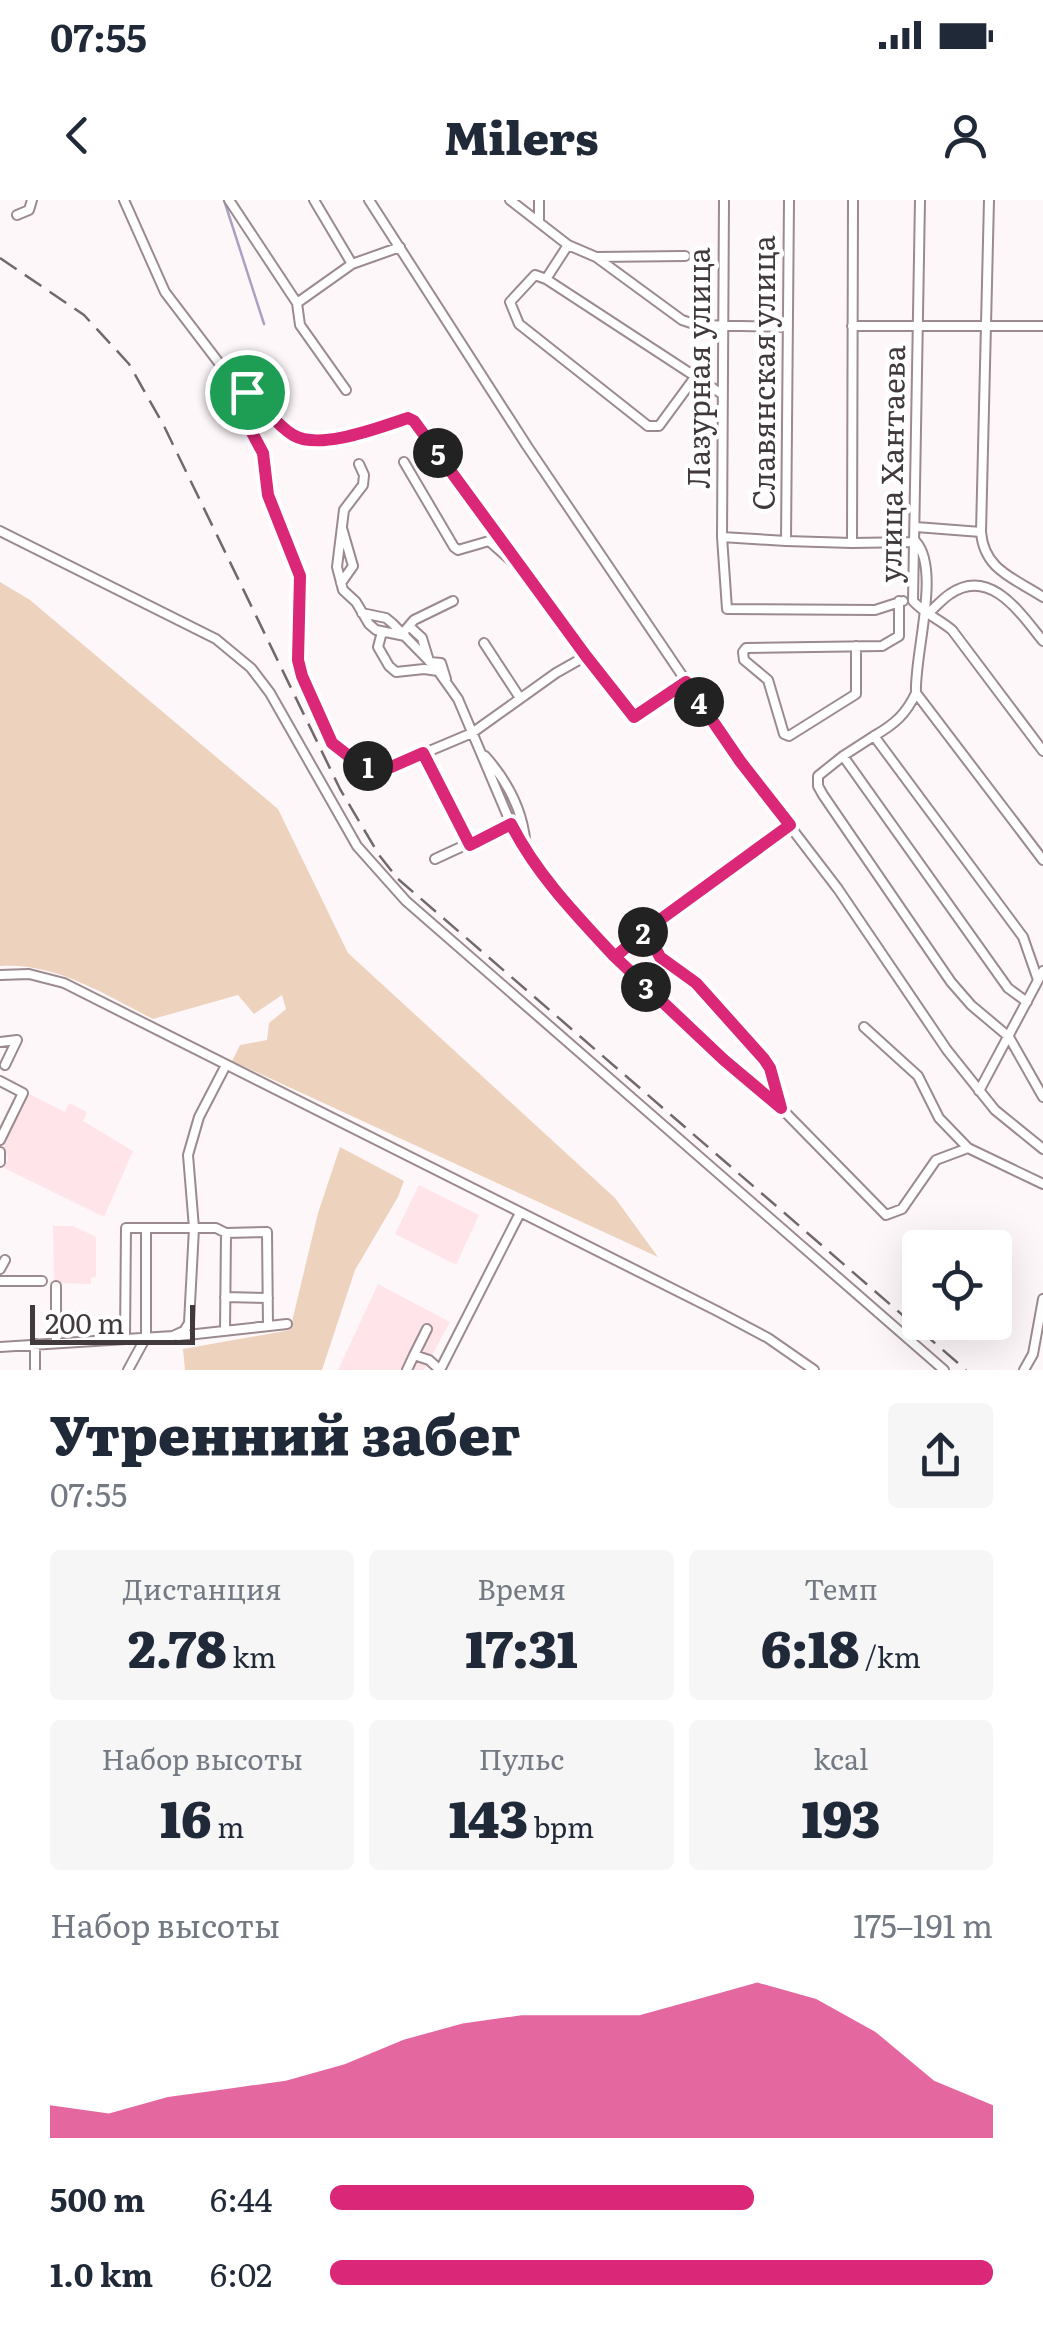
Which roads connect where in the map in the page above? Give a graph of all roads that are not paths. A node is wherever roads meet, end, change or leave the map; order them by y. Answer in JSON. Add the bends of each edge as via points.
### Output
{"nodes":[{"id":1,"x":32,"y":200,"type":"edge"},
{"id":2,"x":124,"y":200,"type":"edge"},
{"id":3,"x":229,"y":200,"type":"edge"},
{"id":4,"x":314,"y":200,"type":"edge"},
{"id":5,"x":369,"y":200,"type":"edge"},
{"id":6,"x":510,"y":200,"type":"edge"},
{"id":7,"x":539,"y":200,"type":"edge"},
{"id":8,"x":724,"y":200,"type":"edge"},
{"id":9,"x":789,"y":200,"type":"edge"},
{"id":10,"x":853,"y":200,"type":"edge"},
{"id":11,"x":920,"y":200,"type":"edge"},
{"id":12,"x":990,"y":200,"type":"edge"},
{"id":13,"x":17,"y":215,"type":"dead end"},
{"id":14,"x":539,"y":221,"type":"junction"},
{"id":15,"x":568,"y":246,"type":"junction"},
{"id":16,"x":400,"y":247,"type":"junction"},
{"id":17,"x":685,"y":256,"type":"dead end"},
{"id":18,"x":596,"y":258,"type":"junction"},
{"id":19,"x":352,"y":264,"type":"junction"},
{"id":20,"x":546,"y":279,"type":"junction"},
{"id":21,"x":297,"y":303,"type":"junction"},
{"id":22,"x":852,"y":326,"type":"junction"},
{"id":23,"x":1043,"y":326,"type":"edge"},
{"id":24,"x":723,"y":327,"type":"junction"},
{"id":25,"x":918,"y":327,"type":"junction"},
{"id":26,"x":986,"y":327,"type":"junction"},
{"id":27,"x":788,"y":328,"type":"junction"},
{"id":28,"x":695,"y":377,"type":"junction"},
{"id":29,"x":346,"y":390,"type":"dead end"},
{"id":30,"x":247,"y":392,"type":"junction"},
{"id":31,"x":722,"y":394,"type":"junction"},
{"id":32,"x":404,"y":462,"type":"dead end"},
{"id":33,"x":359,"y":464,"type":"dead end"},
{"id":34,"x":916,"y":527,"type":"junction"},
{"id":35,"x":342,"y":528,"type":"junction"},
{"id":36,"x":0,"y":530,"type":"edge"},
{"id":37,"x":980,"y":532,"type":"junction"},
{"id":38,"x":722,"y":537,"type":"junction"},
{"id":39,"x":786,"y":541,"type":"junction"},
{"id":40,"x":916,"y":542,"type":"junction"},
{"id":41,"x":852,"y":543,"type":"junction"},
{"id":42,"x":526,"y":573,"type":"junction"},
{"id":43,"x":341,"y":583,"type":"junction"},
{"id":44,"x":1043,"y":597,"type":"edge"},
{"id":45,"x":452,"y":601,"type":"dead end"},
{"id":46,"x":900,"y":601,"type":"junction"},
{"id":47,"x":913,"y":602,"type":"junction"},
{"id":48,"x":362,"y":613,"type":"junction"},
{"id":49,"x":926,"y":615,"type":"junction"},
{"id":50,"x":382,"y":632,"type":"junction"},
{"id":51,"x":406,"y":632,"type":"junction"},
{"id":52,"x":1043,"y":642,"type":"edge"},
{"id":53,"x":484,"y":643,"type":"dead end"},
{"id":54,"x":856,"y":646,"type":"junction"},
{"id":55,"x":586,"y":656,"type":"junction"},
{"id":56,"x":429,"y":662,"type":"junction"},
{"id":57,"x":438,"y":671,"type":"junction"},
{"id":58,"x":686,"y":682,"type":"junction"},
{"id":59,"x":446,"y":683,"type":"junction"},
{"id":60,"x":916,"y":692,"type":"junction"},
{"id":61,"x":520,"y":698,"type":"junction"},
{"id":62,"x":472,"y":733,"type":"junction"},
{"id":63,"x":874,"y":736,"type":"junction"},
{"id":64,"x":478,"y":749,"type":"junction"},
{"id":65,"x":1043,"y":750,"type":"edge"},
{"id":66,"x":423,"y":753,"type":"junction"},
{"id":67,"x":843,"y":756,"type":"junction"},
{"id":68,"x":511,"y":824,"type":"junction"},
{"id":69,"x":790,"y":825,"type":"junction"},
{"id":70,"x":470,"y":845,"type":"junction"},
{"id":71,"x":526,"y":854,"type":"junction"},
{"id":72,"x":435,"y":859,"type":"dead end"},
{"id":73,"x":1043,"y":860,"type":"edge"},
{"id":74,"x":646,"y":930,"type":"junction"},
{"id":75,"x":615,"y":957,"type":"junction"},
{"id":76,"x":0,"y":975,"type":"edge"},
{"id":77,"x":1041,"y":976,"type":"edge"},
{"id":78,"x":1027,"y":1002,"type":"junction"},
{"id":79,"x":864,"y":1027,"type":"dead end"},
{"id":80,"x":1009,"y":1037,"type":"junction"},
{"id":81,"x":0,"y":1042,"type":"edge"},
{"id":82,"x":4,"y":1065,"type":"dead end"},
{"id":83,"x":226,"y":1065,"type":"junction"},
{"id":84,"x":1,"y":1084,"type":"edge"},
{"id":85,"x":980,"y":1091,"type":"junction"},
{"id":86,"x":1043,"y":1096,"type":"edge"},
{"id":87,"x":781,"y":1108,"type":"junction"},
{"id":88,"x":0,"y":1140,"type":"edge"},
{"id":89,"x":968,"y":1148,"type":"junction"},
{"id":90,"x":1043,"y":1149,"type":"edge"},
{"id":91,"x":0,"y":1152,"type":"edge"},
{"id":92,"x":0,"y":1162,"type":"edge"},
{"id":93,"x":1043,"y":1184,"type":"edge"},
{"id":94,"x":520,"y":1212,"type":"junction"},
{"id":95,"x":146,"y":1228,"type":"junction"},
{"id":96,"x":194,"y":1228,"type":"junction"},
{"id":97,"x":226,"y":1234,"type":"junction"},
{"id":98,"x":0,"y":1281,"type":"edge"},
{"id":99,"x":42,"y":1281,"type":"dead end"},
{"id":100,"x":56,"y":1286,"type":"dead end"},
{"id":101,"x":226,"y":1298,"type":"junction"},
{"id":102,"x":268,"y":1298,"type":"junction"},
{"id":103,"x":1043,"y":1299,"type":"edge"},
{"id":104,"x":288,"y":1324,"type":"dead end"},
{"id":105,"x":268,"y":1326,"type":"junction"},
{"id":106,"x":427,"y":1329,"type":"dead end"},
{"id":107,"x":225,"y":1330,"type":"junction"},
{"id":108,"x":174,"y":1336,"type":"junction"},
{"id":109,"x":146,"y":1337,"type":"junction"},
{"id":110,"x":125,"y":1339,"type":"junction"},
{"id":111,"x":56,"y":1343,"type":"junction"},
{"id":112,"x":35,"y":1344,"type":"junction"},
{"id":113,"x":0,"y":1347,"type":"edge"},
{"id":114,"x":414,"y":1356,"type":"junction"},
{"id":115,"x":941,"y":1369,"type":"edge"},
{"id":116,"x":35,"y":1370,"type":"edge"},
{"id":117,"x":128,"y":1370,"type":"edge"},
{"id":118,"x":408,"y":1370,"type":"edge"},
{"id":119,"x":814,"y":1370,"type":"edge"},
{"id":120,"x":1024,"y":1370,"type":"edge"}],
"edges":[{"from":1,"to":13,"type":"street"},
{"from":2,"to":30,"type":"street","via":[[165,292],[204,348]]},
{"from":3,"to":21,"type":"street"},
{"from":4,"to":19,"type":"street"},
{"from":5,"to":16,"type":"street"},
{"from":6,"to":14,"type":"street"},
{"from":7,"to":14,"type":"street"},
{"from":8,"to":24,"type":"street","name":"Лазурная улица"},
{"from":9,"to":27,"type":"street","name":"Славянская улица"},
{"from":10,"to":22,"type":"street"},
{"from":11,"to":25,"type":"street","name":"улица Хантаева"},
{"from":12,"to":26,"type":"street"},
{"from":14,"to":15,"type":"street"},
{"from":15,"to":18,"type":"street"},
{"from":15,"to":20,"type":"street"},
{"from":16,"to":19,"type":"street"},
{"from":16,"to":58,"type":"street"},
{"from":17,"to":18,"type":"street"},
{"from":18,"to":24,"type":"street","via":[[682,320]]},
{"from":19,"to":21,"type":"street"},
{"from":20,"to":28,"type":"street"},
{"from":20,"to":28,"type":"street","via":[[535,276],[510,302],[520,324],[648,426],[659,426]]},
{"from":21,"to":29,"type":"street","via":[[300,325]]},
{"from":22,"to":25,"type":"street"},
{"from":22,"to":41,"type":"street"},
{"from":23,"to":26,"type":"street"},
{"from":24,"to":27,"type":"street"},
{"from":24,"to":31,"type":"street","name":"Лазурная улица"},
{"from":25,"to":26,"type":"street"},
{"from":25,"to":34,"type":"street","name":"улица Хантаева"},
{"from":26,"to":37,"type":"street"},
{"from":27,"to":39,"type":"street","name":"Славянская улица"},
{"from":28,"to":31,"type":"street"},
{"from":30,"to":42,"type":"street","via":[[300,438],[357,435],[414,421]]},
{"from":30,"to":66,"type":"street","via":[[240,410],[263,453],[268,495],[300,576],[298,660],[332,743],[382,771]]},
{"from":31,"to":38,"type":"street","name":"Лазурная улица"},
{"from":32,"to":42,"type":"street","via":[[454,547],[489,541]]},
{"from":33,"to":35,"type":"street","via":[[363,484],[350,499]]},
{"from":34,"to":37,"type":"street"},
{"from":34,"to":40,"type":"street","name":"улица Хантаева"},
{"from":35,"to":43,"type":"street"},
{"from":35,"to":43,"type":"street","via":[[353,566]]},
{"from":36,"to":115,"type":"street","via":[[216,639],[250,668],[357,846],[406,901]]},
{"from":37,"to":44,"type":"street","via":[[992,565]]},
{"from":38,"to":39,"type":"street"},
{"from":38,"to":46,"type":"street","name":"Лазурная улица","via":[[727,610],[875,610]]},
{"from":39,"to":41,"type":"street","name":"Славянская улица"},
{"from":40,"to":41,"type":"street","name":"Славянская улица"},
{"from":40,"to":47,"type":"street","name":"улица Хантаева"},
{"from":40,"to":49,"type":"street","via":[[925,555]]},
{"from":42,"to":55,"type":"street"},
{"from":43,"to":48,"type":"street"},
{"from":45,"to":51,"type":"street"},
{"from":46,"to":47,"type":"street","name":"Лазурная улица"},
{"from":46,"to":54,"type":"street","via":[[899,636],[882,646]]},
{"from":47,"to":49,"type":"street","name":"улица Хантаева"},
{"from":48,"to":50,"type":"street"},
{"from":48,"to":51,"type":"street"},
{"from":49,"to":52,"type":"street","via":[[949,594],[982,586],[1005,596]]},
{"from":49,"to":60,"type":"street","name":"улица Хантаева"},
{"from":49,"to":65,"type":"street","via":[[952,630]]},
{"from":50,"to":51,"type":"street"},
{"from":50,"to":57,"type":"street","via":[[378,647],[396,672]]},
{"from":51,"to":56,"type":"street"},
{"from":53,"to":61,"type":"street"},
{"from":54,"to":54,"type":"street","via":[[746,648],[744,660],[768,680],[784,734],[856,694]]},
{"from":55,"to":58,"type":"street","via":[[634,717]]},
{"from":55,"to":61,"type":"street"},
{"from":56,"to":57,"type":"street"},
{"from":56,"to":59,"type":"street","via":[[441,663]]},
{"from":57,"to":59,"type":"street"},
{"from":58,"to":69,"type":"street"},
{"from":59,"to":62,"type":"street"},
{"from":60,"to":63,"type":"street","via":[[895,724]]},
{"from":60,"to":73,"type":"street"},
{"from":61,"to":62,"type":"street"},
{"from":62,"to":64,"type":"street"},
{"from":62,"to":66,"type":"street"},
{"from":63,"to":67,"type":"street"},
{"from":63,"to":77,"type":"street","via":[[1023,937]]},
{"from":64,"to":68,"type":"street"},
{"from":64,"to":71,"type":"street","via":[[517,804]]},
{"from":66,"to":70,"type":"street"},
{"from":67,"to":78,"type":"street","via":[[1008,988]]},
{"from":67,"to":80,"type":"street","via":[[818,776],[823,795],[961,995]]},
{"from":68,"to":70,"type":"street"},
{"from":68,"to":71,"type":"street"},
{"from":69,"to":74,"type":"street"},
{"from":69,"to":85,"type":"street"},
{"from":70,"to":72,"type":"street"},
{"from":71,"to":75,"type":"street"},
{"from":74,"to":75,"type":"street"},
{"from":74,"to":87,"type":"street","via":[[660,957],[696,983],[764,1059]]},
{"from":75,"to":87,"type":"street"},
{"from":76,"to":83,"type":"street","via":[[64,983]]},
{"from":77,"to":78,"type":"street"},
{"from":78,"to":80,"type":"street"},
{"from":79,"to":89,"type":"street","via":[[918,1076],[940,1118]]},
{"from":80,"to":85,"type":"street"},
{"from":80,"to":86,"type":"street"},
{"from":81,"to":82,"type":"street","via":[[18,1040]]},
{"from":83,"to":94,"type":"street"},
{"from":83,"to":96,"type":"street","via":[[199,1116],[188,1155]]},
{"from":84,"to":88,"type":"street","via":[[23,1093]]},
{"from":85,"to":90,"type":"street"},
{"from":87,"to":89,"type":"street","via":[[886,1215],[902,1209],[936,1160]]},
{"from":89,"to":93,"type":"street"},
{"from":91,"to":92,"type":"street"},
{"from":94,"to":114,"type":"street","via":[[440,1370]]},
{"from":94,"to":119,"type":"street","via":[[734,1320]]},
{"from":95,"to":96,"type":"street"},
{"from":95,"to":109,"type":"street"},
{"from":95,"to":110,"type":"street","via":[[126,1228]]},
{"from":96,"to":97,"type":"street"},
{"from":96,"to":108,"type":"street","via":[[189,1323]]},
{"from":97,"to":101,"type":"street"},
{"from":97,"to":102,"type":"street","via":[[267,1232]]},
{"from":98,"to":99,"type":"street"},
{"from":100,"to":111,"type":"street"},
{"from":101,"to":102,"type":"street"},
{"from":101,"to":107,"type":"street"},
{"from":102,"to":105,"type":"street"},
{"from":103,"to":120,"type":"street"},
{"from":104,"to":105,"type":"street"},
{"from":105,"to":107,"type":"street"},
{"from":106,"to":114,"type":"street"},
{"from":107,"to":108,"type":"street"},
{"from":108,"to":109,"type":"street"},
{"from":109,"to":110,"type":"street"},
{"from":109,"to":117,"type":"street"},
{"from":110,"to":111,"type":"street"},
{"from":111,"to":112,"type":"street"},
{"from":112,"to":113,"type":"street"},
{"from":112,"to":116,"type":"street"},
{"from":114,"to":118,"type":"street"}]}
